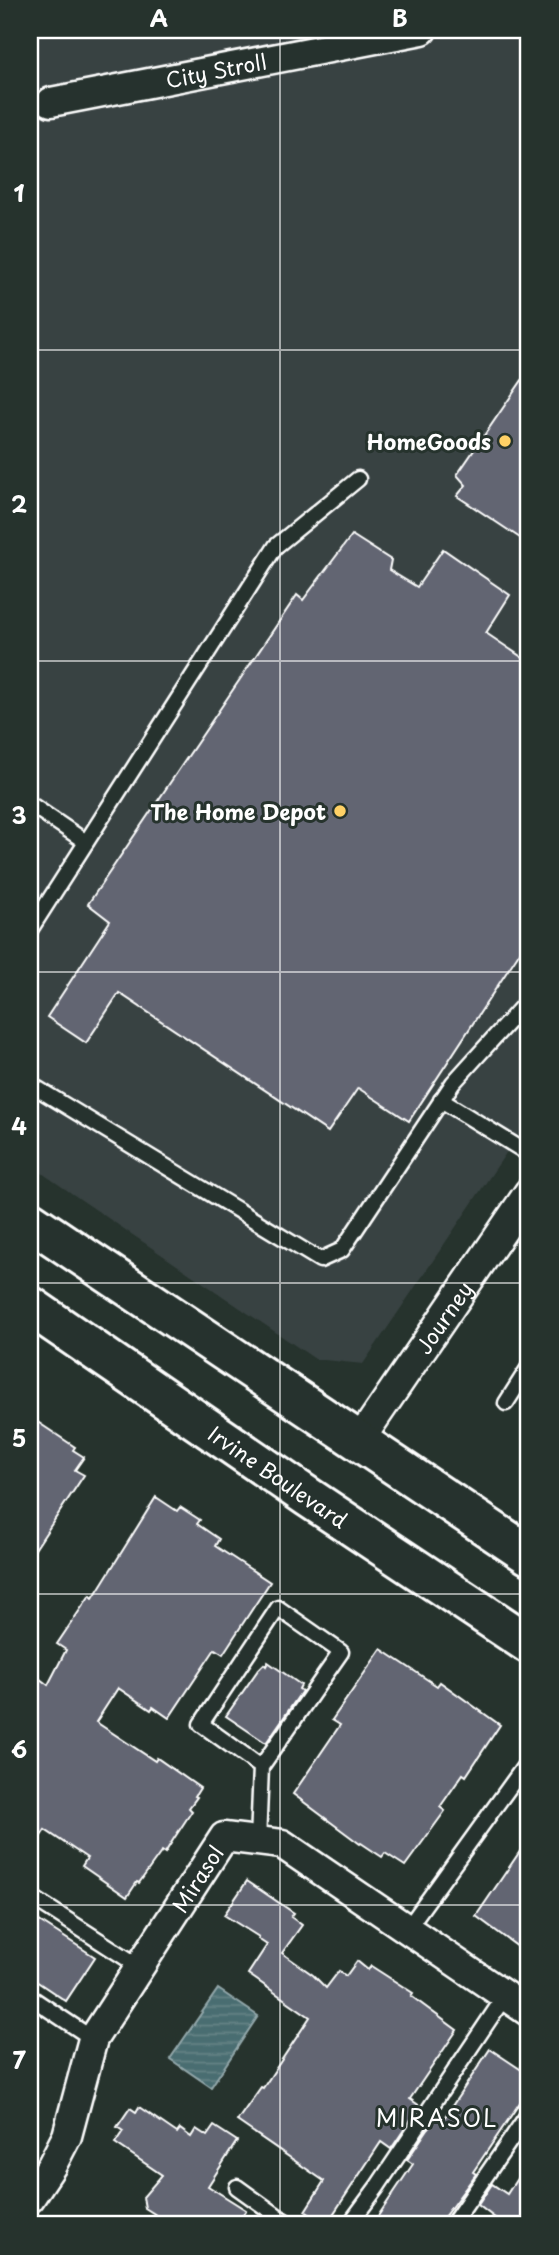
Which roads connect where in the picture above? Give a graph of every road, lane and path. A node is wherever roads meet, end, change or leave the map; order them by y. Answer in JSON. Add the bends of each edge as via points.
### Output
{"nodes":[{"id":1,"x":422,"y":30,"type":"edge"},
{"id":2,"x":51,"y":102,"type":"dead end"},
{"id":3,"x":358,"y":479,"type":"dead end"},
{"id":4,"x":30,"y":804,"type":"edge"},
{"id":5,"x":86,"y":842,"type":"junction"},
{"id":6,"x":30,"y":930,"type":"edge"},
{"id":7,"x":529,"y":999,"type":"edge"},
{"id":8,"x":30,"y":1084,"type":"edge"},
{"id":9,"x":442,"y":1100,"type":"junction"},
{"id":10,"x":529,"y":1154,"type":"edge"},
{"id":11,"x":529,"y":1192,"type":"edge"},
{"id":12,"x":30,"y":1221,"type":"edge"},
{"id":13,"x":30,"y":1307,"type":"edge"},
{"id":14,"x":529,"y":1367,"type":"edge"},
{"id":15,"x":506,"y":1403,"type":"dead end"},
{"id":16,"x":359,"y":1441,"type":"junction"},
{"id":17,"x":529,"y":1555,"type":"edge"},
{"id":18,"x":529,"y":1644,"type":"edge"},
{"id":19,"x":526,"y":1764,"type":"dead end"},
{"id":20,"x":261,"y":1767,"type":"junction"},
{"id":21,"x":258,"y":1841,"type":"junction"},
{"id":22,"x":30,"y":1896,"type":"edge"},
{"id":23,"x":407,"y":1929,"type":"junction"},
{"id":24,"x":140,"y":1967,"type":"junction"},
{"id":25,"x":505,"y":1996,"type":"junction"},
{"id":26,"x":30,"y":1997,"type":"edge"},
{"id":27,"x":529,"y":2012,"type":"edge"},
{"id":28,"x":93,"y":2039,"type":"junction"},
{"id":29,"x":529,"y":2113,"type":"edge"},
{"id":30,"x":237,"y":2187,"type":"dead end"},
{"id":31,"x":30,"y":2198,"type":"edge"},
{"id":32,"x":290,"y":2225,"type":"edge"},
{"id":33,"x":348,"y":2225,"type":"edge"},
{"id":34,"x":452,"y":2225,"type":"edge"}],
"edges":[{"from":1,"to":2,"type":"street","name":"City Stroll"},
{"from":3,"to":5,"type":"lane","via":[[276,546]]},
{"from":4,"to":5,"type":"lane"},
{"from":5,"to":6,"type":"lane"},
{"from":7,"to":9,"type":"lane"},
{"from":8,"to":9,"type":"lane","via":[[320,1260],[342,1250]]},
{"from":9,"to":10,"type":"lane"},
{"from":11,"to":16,"type":"street","name":"Journey"},
{"from":12,"to":16,"type":"main road"},
{"from":13,"to":18,"type":"main road","name":"Irvine Boulevard"},
{"from":14,"to":15,"type":"lane"},
{"from":16,"to":17,"type":"main road"},
{"from":19,"to":23,"type":"lane"},
{"from":20,"to":20,"type":"lane","via":[[341,1652],[278,1608],[201,1724]]},
{"from":20,"to":21,"type":"lane"},
{"from":21,"to":23,"type":"street","name":"Mirasol","via":[[282,1844]]},
{"from":21,"to":24,"type":"street","name":"Mirasol","via":[[224,1837]]},
{"from":22,"to":24,"type":"lane"},
{"from":23,"to":25,"type":"street","name":"Mirasol"},
{"from":24,"to":28,"type":"street","name":"Mirasol"},
{"from":25,"to":27,"type":"street","name":"Mirasol"},
{"from":25,"to":33,"type":"lane"},
{"from":26,"to":28,"type":"lane"},
{"from":28,"to":31,"type":"street","name":"Mirasol","via":[[66,2136]]},
{"from":29,"to":34,"type":"lane"},
{"from":30,"to":32,"type":"lane"}]}
